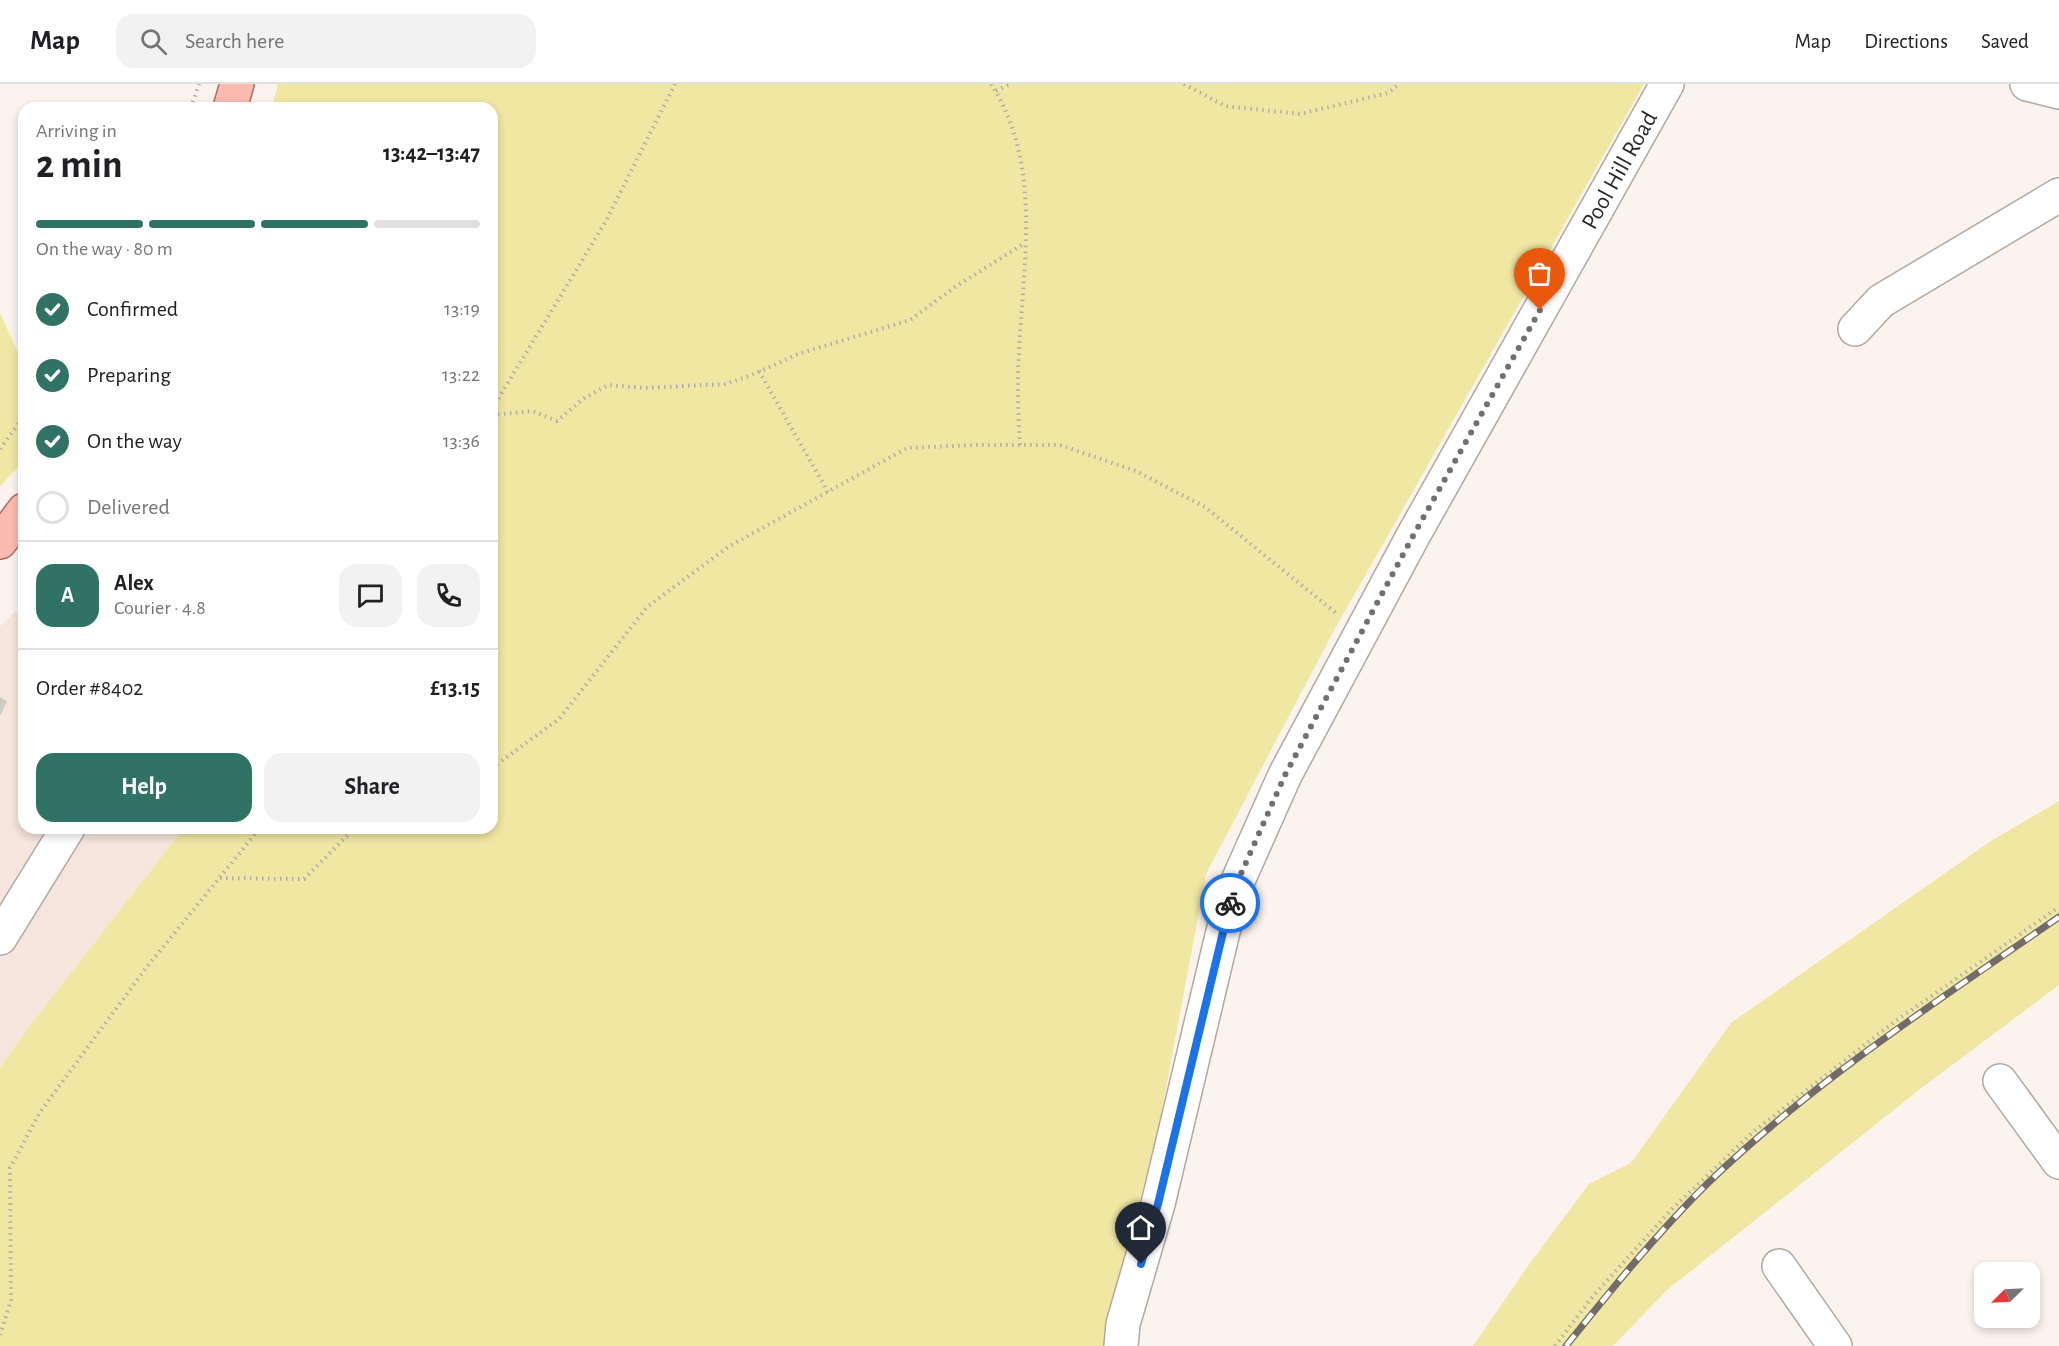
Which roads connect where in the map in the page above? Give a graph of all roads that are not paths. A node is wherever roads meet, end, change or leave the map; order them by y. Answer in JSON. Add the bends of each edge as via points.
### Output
{"nodes":[{"id":1,"x":237,"y":84,"type":"edge"},
{"id":2,"x":1667,"y":84,"type":"edge"},
{"id":3,"x":2026,"y":84,"type":"edge"},
{"id":4,"x":2059,"y":92,"type":"edge"},
{"id":5,"x":232,"y":102,"type":"edge"},
{"id":6,"x":2059,"y":195,"type":"edge"},
{"id":7,"x":1855,"y":329,"type":"dead end"},
{"id":8,"x":18,"y":518,"type":"edge"},
{"id":9,"x":0,"y":542,"type":"edge"},
{"id":10,"x":64,"y":834,"type":"edge"},
{"id":11,"x":0,"y":938,"type":"edge"},
{"id":12,"x":2000,"y":1081,"type":"dead end"},
{"id":13,"x":2059,"y":1162,"type":"edge"},
{"id":14,"x":1779,"y":1266,"type":"dead end"},
{"id":15,"x":1121,"y":1346,"type":"edge"},
{"id":16,"x":1835,"y":1346,"type":"edge"}],
"edges":[{"from":1,"to":5,"type":"main road"},
{"from":2,"to":15,"type":"street","name":"Pool Hill Road","via":[[1413,536],[1285,775],[1232,894],[1158,1204],[1123,1324]]},
{"from":3,"to":4,"type":"street"},
{"from":6,"to":7,"type":"street","via":[[1881,302]]},
{"from":8,"to":9,"type":"main road"},
{"from":10,"to":11,"type":"street"},
{"from":12,"to":13,"type":"street"},
{"from":14,"to":16,"type":"street"}]}
